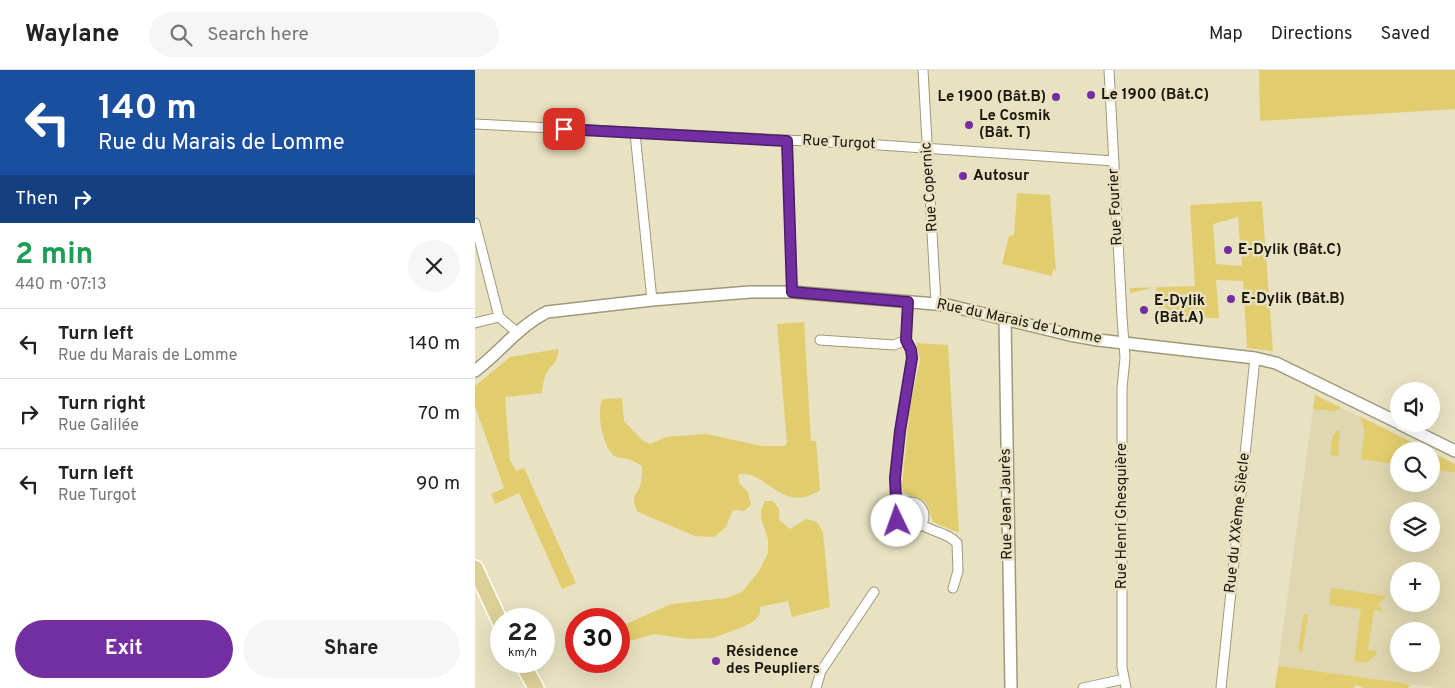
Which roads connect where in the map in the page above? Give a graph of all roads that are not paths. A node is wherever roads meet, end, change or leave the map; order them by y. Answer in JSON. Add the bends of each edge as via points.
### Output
{"nodes":[{"id":1,"x":923,"y":70,"type":"edge"},
{"id":2,"x":1109,"y":70,"type":"edge"},
{"id":3,"x":475,"y":124,"type":"edge"},
{"id":4,"x":635,"y":133,"type":"junction"},
{"id":5,"x":787,"y":141,"type":"junction"},
{"id":6,"x":927,"y":148,"type":"junction"},
{"id":7,"x":1114,"y":161,"type":"junction"},
{"id":8,"x":475,"y":223,"type":"edge"},
{"id":9,"x":792,"y":292,"type":"junction"},
{"id":10,"x":652,"y":300,"type":"junction"},
{"id":11,"x":908,"y":302,"type":"junction"},
{"id":12,"x":936,"y":304,"type":"junction"},
{"id":13,"x":499,"y":317,"type":"junction"},
{"id":14,"x":1005,"y":319,"type":"junction"},
{"id":15,"x":475,"y":323,"type":"edge"},
{"id":16,"x":518,"y":333,"type":"junction"},
{"id":17,"x":820,"y":340,"type":"dead end"},
{"id":18,"x":906,"y":340,"type":"junction"},
{"id":19,"x":1125,"y":343,"type":"junction"},
{"id":20,"x":1255,"y":358,"type":"junction"},
{"id":21,"x":475,"y":371,"type":"edge"},
{"id":22,"x":1390,"y":420,"type":"edge"},
{"id":23,"x":1416,"y":432,"type":"edge"},
{"id":24,"x":1455,"y":451,"type":"edge"},
{"id":25,"x":897,"y":512,"type":"junction"},
{"id":26,"x":922,"y":525,"type":"junction"},
{"id":27,"x":475,"y":568,"type":"edge"},
{"id":28,"x":953,"y":588,"type":"dead end"},
{"id":29,"x":874,"y":592,"type":"dead end"},
{"id":30,"x":491,"y":608,"type":"edge"},
{"id":31,"x":527,"y":673,"type":"edge"},
{"id":32,"x":1125,"y":684,"type":"edge"},
{"id":33,"x":535,"y":687,"type":"edge"},
{"id":34,"x":816,"y":688,"type":"edge"},
{"id":35,"x":1011,"y":688,"type":"edge"},
{"id":36,"x":1083,"y":688,"type":"edge"},
{"id":37,"x":1221,"y":688,"type":"edge"}],
"edges":[{"from":1,"to":6,"type":"street","name":"Rue Copernic"},
{"from":2,"to":7,"type":"street","name":"Rue Fourier"},
{"from":3,"to":4,"type":"street","name":"Rue Turgot"},
{"from":4,"to":5,"type":"street","name":"Rue Turgot"},
{"from":4,"to":10,"type":"street"},
{"from":5,"to":6,"type":"street","name":"Rue Turgot"},
{"from":5,"to":9,"type":"street"},
{"from":6,"to":7,"type":"street","name":"Rue Turgot"},
{"from":6,"to":12,"type":"street","name":"Rue Copernic"},
{"from":7,"to":19,"type":"street","name":"Rue Fourier"},
{"from":8,"to":13,"type":"street"},
{"from":9,"to":10,"type":"street","name":"Rue du Marais de Lomme"},
{"from":9,"to":11,"type":"street","name":"Rue du Marais de Lomme"},
{"from":10,"to":16,"type":"street","name":"Rue du Marais de Lomme","via":[[547,312]]},
{"from":11,"to":12,"type":"street","name":"Rue du Marais de Lomme"},
{"from":11,"to":18,"type":"street"},
{"from":12,"to":14,"type":"street","name":"Rue du Marais de Lomme"},
{"from":13,"to":15,"type":"street"},
{"from":13,"to":16,"type":"street"},
{"from":14,"to":19,"type":"street","name":"Rue du Marais de Lomme","via":[[1070,335]]},
{"from":14,"to":35,"type":"street","name":"Rue Jean Jaurès"},
{"from":16,"to":21,"type":"street","name":"Rue du Marais de Lomme"},
{"from":17,"to":18,"type":"street","via":[[894,345]]},
{"from":18,"to":25,"type":"street","via":[[912,358],[895,478]]},
{"from":19,"to":20,"type":"street","name":"Rue du Marais de Lomme"},
{"from":19,"to":32,"type":"street","name":"Rue Henri Ghesquière","via":[[1122,388],[1122,667]]},
{"from":20,"to":22,"type":"street","name":"Rue du Marais de Lomme","via":[[1276,363]]},
{"from":20,"to":37,"type":"street","name":"Rue du XXème Siècle"},
{"from":23,"to":24,"type":"street","name":"Rue du Marais de Lomme"},
{"from":25,"to":26,"type":"street","via":[[897,521],[904,528],[913,530]]},
{"from":25,"to":26,"type":"street","via":[[902,504],[911,501],[919,504],[925,516]]},
{"from":26,"to":28,"type":"street","via":[[932,532],[953,538],[957,543],[959,571]]},
{"from":27,"to":30,"type":"main road","via":[[481,591]]},
{"from":29,"to":34,"type":"street","via":[[821,671]]},
{"from":31,"to":33,"type":"main road"},
{"from":32,"to":36,"type":"street"}]}
